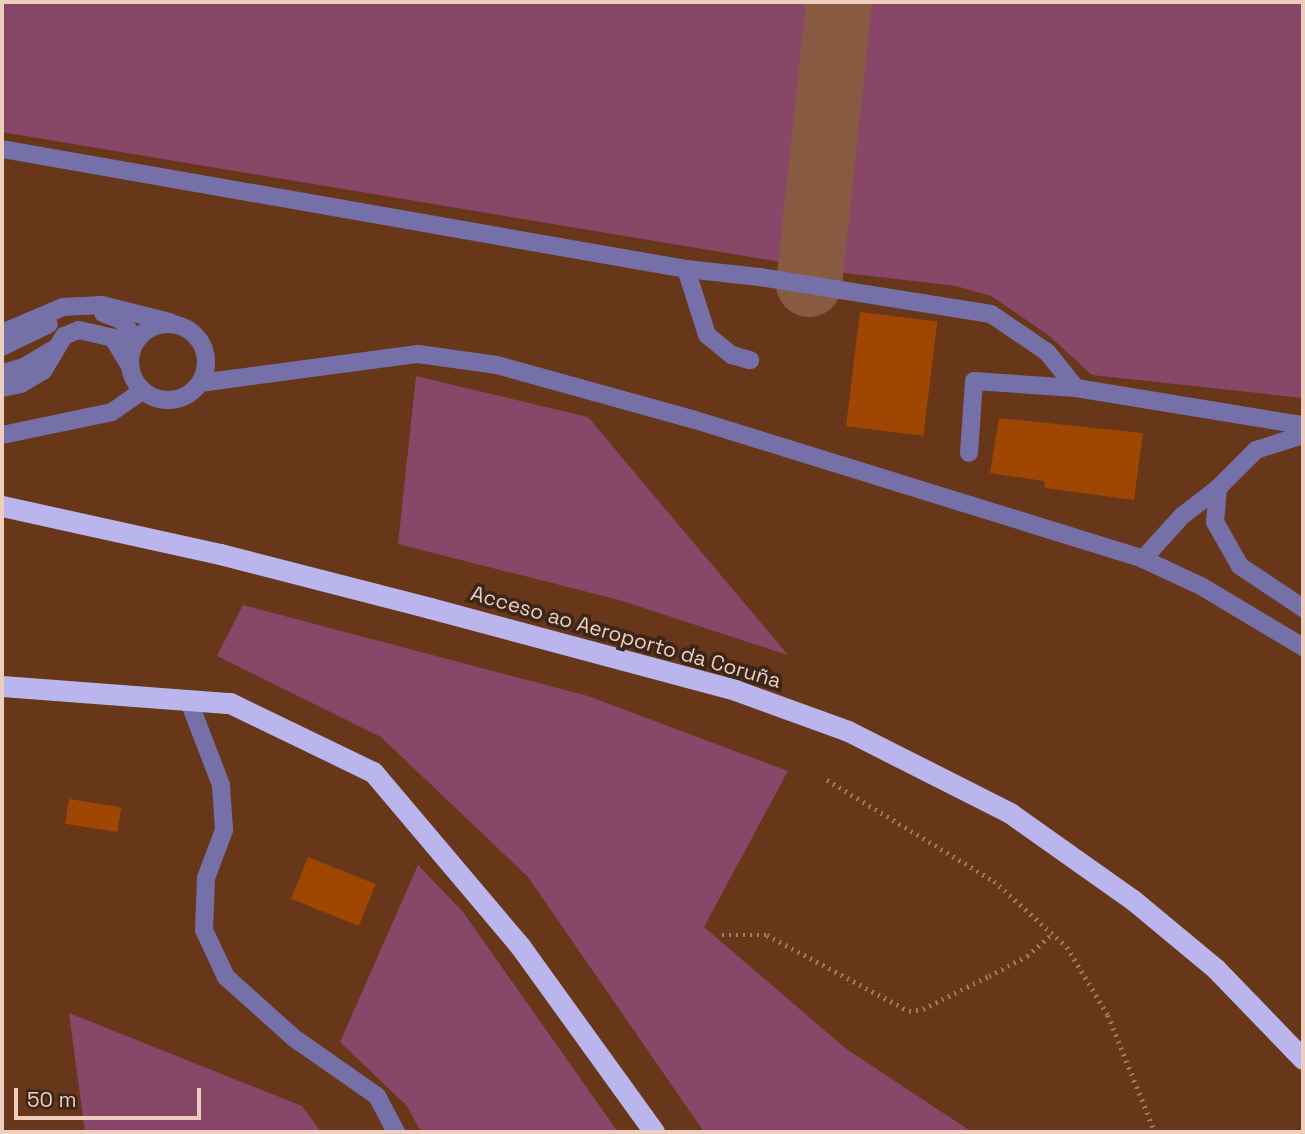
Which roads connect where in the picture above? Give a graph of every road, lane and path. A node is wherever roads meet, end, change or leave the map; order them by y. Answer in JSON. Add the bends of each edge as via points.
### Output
{"nodes":[{"id":1,"x":2,"y":149,"type":"edge"},
{"id":2,"x":686,"y":269,"type":"junction"},
{"id":3,"x":173,"y":323,"type":"junction"},
{"id":4,"x":2,"y":333,"type":"edge"},
{"id":5,"x":136,"y":340,"type":"junction"},
{"id":6,"x":2,"y":347,"type":"edge"},
{"id":7,"x":55,"y":348,"type":"junction"},
{"id":8,"x":750,"y":360,"type":"dead end"},
{"id":9,"x":130,"y":366,"type":"junction"},
{"id":10,"x":2,"y":373,"type":"edge"},
{"id":11,"x":200,"y":383,"type":"junction"},
{"id":12,"x":2,"y":388,"type":"edge"},
{"id":13,"x":1076,"y":388,"type":"junction"},
{"id":14,"x":143,"y":390,"type":"junction"},
{"id":15,"x":1303,"y":425,"type":"edge"},
{"id":16,"x":2,"y":435,"type":"edge"},
{"id":17,"x":1303,"y":435,"type":"edge"},
{"id":18,"x":969,"y":453,"type":"dead end"},
{"id":19,"x":1218,"y":488,"type":"junction"},
{"id":20,"x":2,"y":506,"type":"edge"},
{"id":21,"x":1143,"y":559,"type":"junction"},
{"id":22,"x":1303,"y":608,"type":"edge"},
{"id":23,"x":1303,"y":648,"type":"edge"},
{"id":24,"x":2,"y":686,"type":"edge"},
{"id":25,"x":188,"y":699,"type":"junction"},
{"id":26,"x":827,"y":780,"type":"dead end"},
{"id":27,"x":1053,"y":933,"type":"junction"},
{"id":28,"x":722,"y":935,"type":"dead end"},
{"id":29,"x":1303,"y":1059,"type":"edge"},
{"id":30,"x":396,"y":1132,"type":"edge"},
{"id":31,"x":654,"y":1132,"type":"edge"},
{"id":32,"x":1155,"y":1132,"type":"edge"}],
"edges":[{"from":1,"to":2,"type":"street"},
{"from":2,"to":8,"type":"street","via":[[707,335],[732,355]]},
{"from":2,"to":13,"type":"street","via":[[760,276],[991,314],[1046,352]]},
{"from":3,"to":4,"type":"street","via":[[126,309],[63,307]]},
{"from":3,"to":5,"type":"street","via":[[153,327]]},
{"from":3,"to":11,"type":"street","via":[[186,327],[203,346],[206,372]]},
{"from":5,"to":6,"type":"street","via":[[121,320],[85,312],[64,317]]},
{"from":5,"to":9,"type":"street"},
{"from":7,"to":9,"type":"street","via":[[64,335],[79,330],[113,338]]},
{"from":7,"to":10,"type":"street","via":[[24,367]]},
{"from":7,"to":12,"type":"street","via":[[43,371],[21,384]]},
{"from":9,"to":14,"type":"street"},
{"from":11,"to":14,"type":"street","via":[[179,398],[153,397]]},
{"from":11,"to":21,"type":"street","via":[[418,354],[497,365],[706,423]]},
{"from":13,"to":15,"type":"street"},
{"from":13,"to":18,"type":"street","via":[[974,381]]},
{"from":14,"to":16,"type":"street","via":[[112,412]]},
{"from":17,"to":19,"type":"street","via":[[1256,450]]},
{"from":19,"to":21,"type":"street","via":[[1182,516]]},
{"from":19,"to":22,"type":"street","via":[[1215,522],[1240,566]]},
{"from":20,"to":29,"type":"highway","name":"Acceso ao Aeroporto da Coruña","via":[[220,554],[443,611],[735,690],[848,731],[1010,813],[1133,900],[1216,969]]},
{"from":21,"to":23,"type":"street","via":[[1201,586]]},
{"from":24,"to":25,"type":"highway"},
{"from":25,"to":30,"type":"street","via":[[222,785],[223,830],[206,878],[204,930],[226,977],[294,1038],[377,1096]]},
{"from":25,"to":31,"type":"highway","via":[[230,703],[373,772],[520,946]]},
{"from":26,"to":27,"type":"path","via":[[994,881]]},
{"from":27,"to":28,"type":"path","via":[[1027,956],[923,1009],[909,1011],[767,935]]},
{"from":27,"to":32,"type":"path","via":[[1067,947],[1108,1015]]}]}
